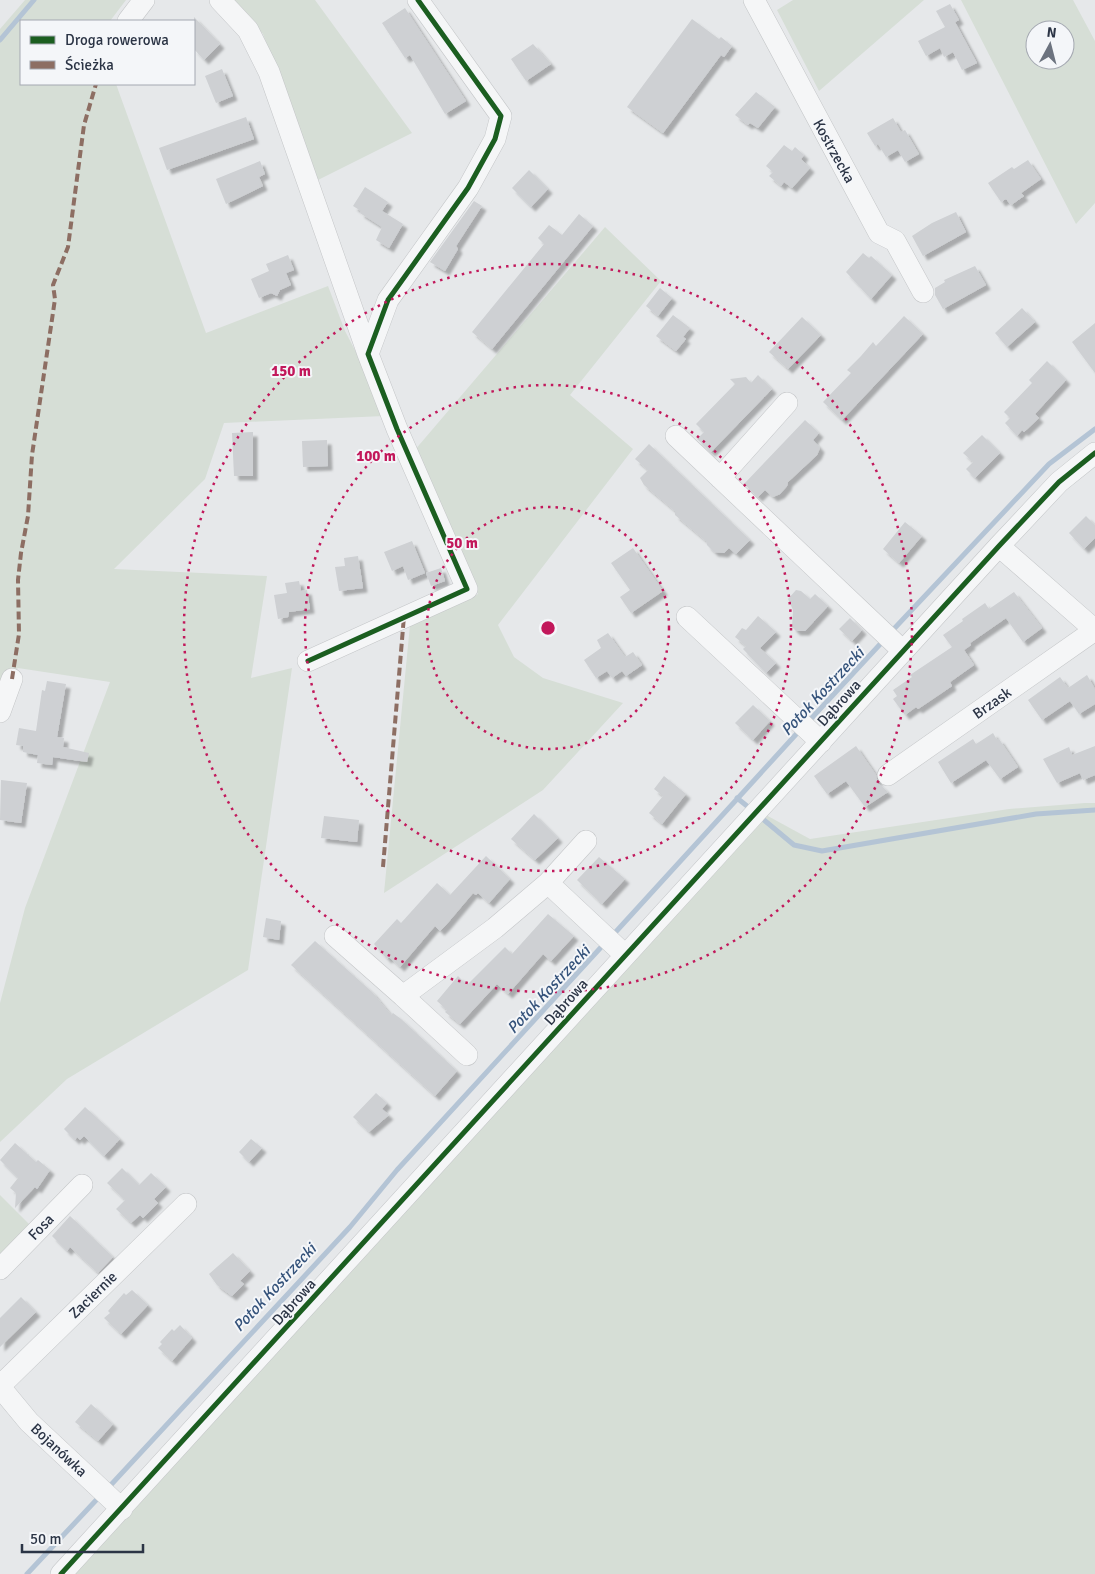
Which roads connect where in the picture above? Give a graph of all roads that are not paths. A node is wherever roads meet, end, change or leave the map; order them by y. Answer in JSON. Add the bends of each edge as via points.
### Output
{"nodes":[{"id":1,"x":144,"y":0,"type":"edge"},
{"id":2,"x":220,"y":0,"type":"edge"},
{"id":3,"x":418,"y":0,"type":"edge"},
{"id":4,"x":754,"y":0,"type":"edge"},
{"id":5,"x":129,"y":20,"type":"edge"},
{"id":6,"x":923,"y":292,"type":"dead end"},
{"id":7,"x":368,"y":354,"type":"junction"},
{"id":8,"x":788,"y":403,"type":"dead end"},
{"id":9,"x":676,"y":436,"type":"dead end"},
{"id":10,"x":1095,"y":453,"type":"edge"},
{"id":11,"x":720,"y":478,"type":"junction"},
{"id":12,"x":999,"y":546,"type":"junction"},
{"id":13,"x":687,"y":618,"type":"dead end"},
{"id":14,"x":1095,"y":630,"type":"edge"},
{"id":15,"x":892,"y":642,"type":"junction"},
{"id":16,"x":308,"y":661,"type":"dead end"},
{"id":17,"x":12,"y":679,"type":"dead end"},
{"id":18,"x":0,"y":712,"type":"edge"},
{"id":19,"x":810,"y":731,"type":"junction"},
{"id":20,"x":888,"y":775,"type":"dead end"},
{"id":21,"x":586,"y":841,"type":"dead end"},
{"id":22,"x":548,"y":883,"type":"junction"},
{"id":23,"x":335,"y":936,"type":"dead end"},
{"id":24,"x":614,"y":945,"type":"junction"},
{"id":25,"x":402,"y":996,"type":"junction"},
{"id":26,"x":467,"y":1055,"type":"dead end"},
{"id":27,"x":82,"y":1185,"type":"dead end"},
{"id":28,"x":186,"y":1204,"type":"dead end"},
{"id":29,"x":0,"y":1270,"type":"edge"},
{"id":30,"x":0,"y":1386,"type":"edge"},
{"id":31,"x":110,"y":1498,"type":"junction"},
{"id":32,"x":61,"y":1574,"type":"edge"}],
"edges":[{"from":1,"to":5,"type":"street"},
{"from":2,"to":7,"type":"street","via":[[248,30],[269,72]]},
{"from":3,"to":7,"type":"street","via":[[501,116],[495,139],[468,188],[388,300]]},
{"from":4,"to":6,"type":"street","name":"Kostrzecka","via":[[879,233],[895,241]]},
{"from":7,"to":16,"type":"street","via":[[467,589]]},
{"from":8,"to":11,"type":"street"},
{"from":9,"to":11,"type":"street"},
{"from":10,"to":12,"type":"street","name":"Dąbrowa","via":[[1058,482]]},
{"from":11,"to":15,"type":"street"},
{"from":12,"to":14,"type":"street"},
{"from":12,"to":15,"type":"street","name":"Dąbrowa"},
{"from":13,"to":19,"type":"street"},
{"from":14,"to":20,"type":"street","name":"Brzask"},
{"from":15,"to":19,"type":"street","name":"Dąbrowa"},
{"from":17,"to":18,"type":"street"},
{"from":19,"to":24,"type":"street","name":"Dąbrowa"},
{"from":21,"to":22,"type":"street"},
{"from":22,"to":24,"type":"street"},
{"from":22,"to":25,"type":"street","via":[[495,928]]},
{"from":23,"to":25,"type":"street"},
{"from":24,"to":31,"type":"street","name":"Dąbrowa"},
{"from":25,"to":26,"type":"street"},
{"from":27,"to":29,"type":"street","name":"Fosa"},
{"from":28,"to":30,"type":"street","name":"Zaciernie"},
{"from":30,"to":31,"type":"street","name":"Bojanówka","via":[[29,1422]]},
{"from":31,"to":32,"type":"street","name":"Dąbrowa"}]}
